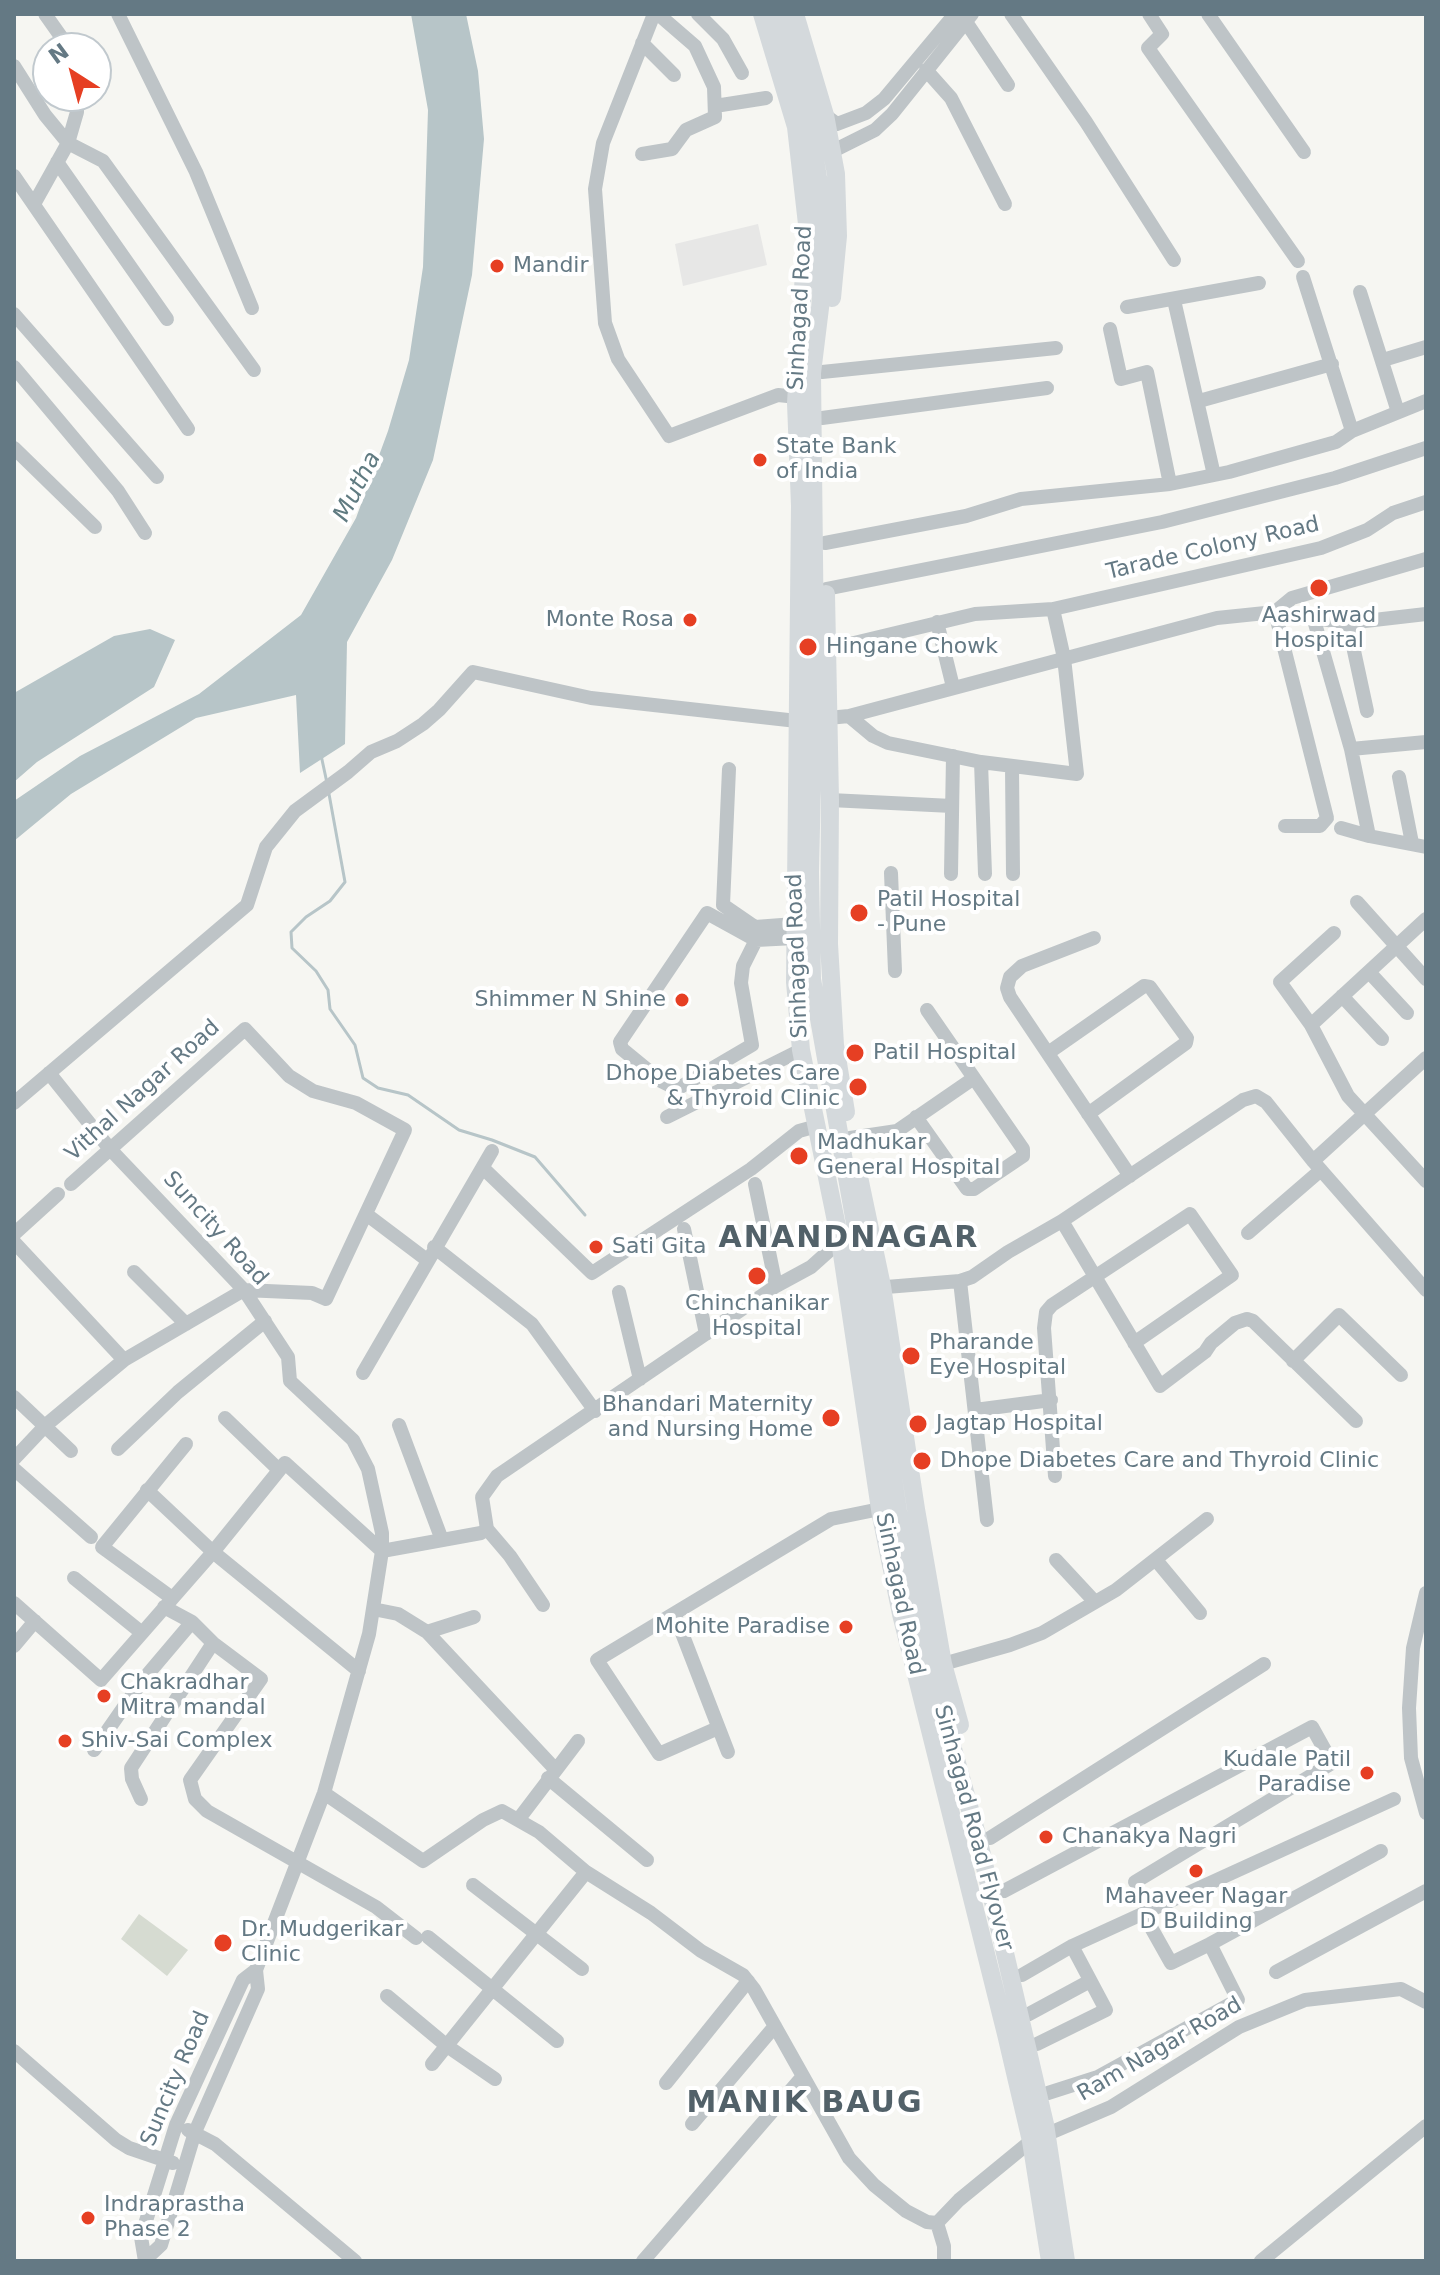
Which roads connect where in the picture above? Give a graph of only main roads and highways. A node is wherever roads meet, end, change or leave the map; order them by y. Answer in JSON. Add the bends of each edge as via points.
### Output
{"nodes":[{"id":1,"x":762,"y":14,"type":"edge"},
{"id":2,"x":779,"y":14,"type":"edge"},
{"id":3,"x":795,"y":14,"type":"edge"},
{"id":4,"x":807,"y":224,"type":"junction"},
{"id":5,"x":1050,"y":2261,"type":"edge"},
{"id":6,"x":1064,"y":2261,"type":"edge"},
{"id":7,"x":1078,"y":2261,"type":"edge"}],
"edges":[{"from":1,"to":4,"type":"main road","name":"Sinhagad Road","via":[[796,127]]},
{"from":2,"to":6,"type":"main road","name":"Sinhagad Road Flyover","via":[[808,118],[822,201],[821,300],[812,373],[812,979],[898,1511],[931,1670],[979,1842],[1042,2109]]},
{"from":3,"to":7,"type":"main road","name":"Sinhagad Road","via":[[836,174],[838,236],[822,372],[835,1045],[882,1286],[943,1664],[1004,1891]]},
{"from":4,"to":5,"type":"main road","name":"Sinhagad Road","via":[[797,397],[795,982],[801,1050],[840,1241],[901,1614],[1031,2141]]},
{"from":4,"to":6,"type":"main road","name":"Sinhagad Road Flyover","via":[[814,273],[804,398],[805,965],[812,1050],[909,1607],[1016,2032]]}]}
